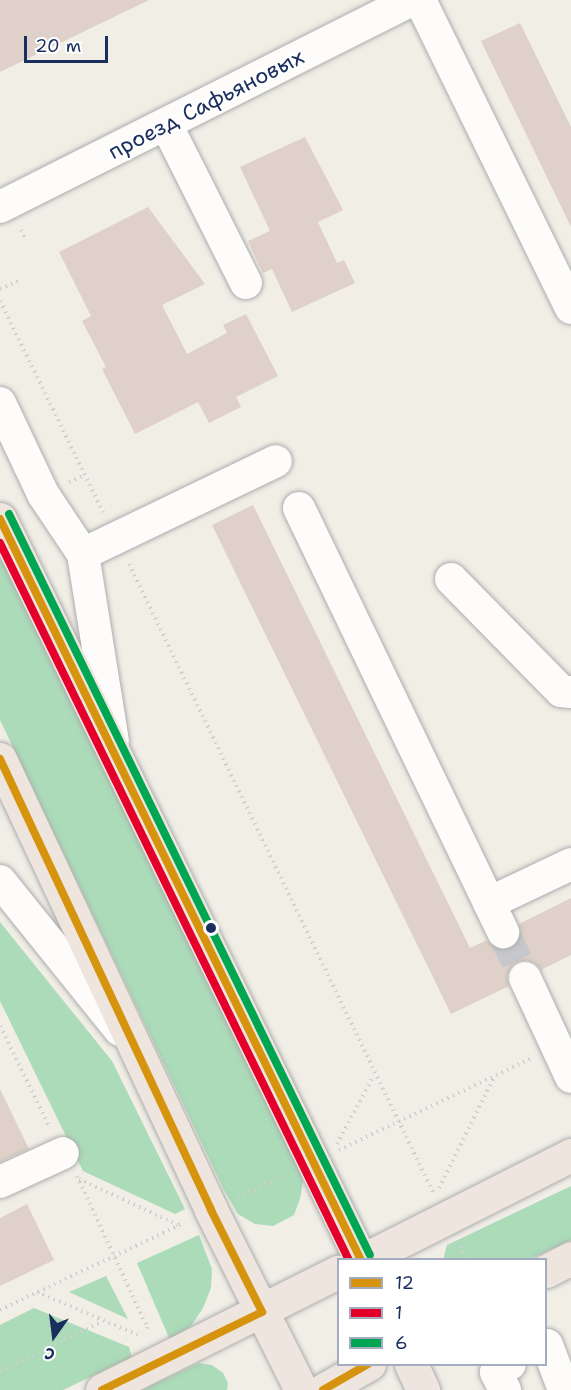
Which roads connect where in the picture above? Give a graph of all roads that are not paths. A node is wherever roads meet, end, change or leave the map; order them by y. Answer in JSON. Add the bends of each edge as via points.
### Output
{"nodes":[{"id":1,"x":412,"y":0,"type":"edge"},
{"id":2,"x":420,"y":0,"type":"edge"},
{"id":3,"x":166,"y":124,"type":"junction"},
{"id":4,"x":0,"y":207,"type":"edge"},
{"id":5,"x":246,"y":283,"type":"dead end"},
{"id":6,"x":571,"y":308,"type":"edge"},
{"id":7,"x":0,"y":403,"type":"edge"},
{"id":8,"x":276,"y":461,"type":"dead end"},
{"id":9,"x":299,"y":508,"type":"dead end"},
{"id":10,"x":0,"y":519,"type":"edge"},
{"id":11,"x":83,"y":554,"type":"junction"},
{"id":12,"x":451,"y":579,"type":"dead end"},
{"id":13,"x":571,"y":692,"type":"edge"},
{"id":14,"x":115,"y":754,"type":"junction"},
{"id":15,"x":0,"y":759,"type":"edge"},
{"id":16,"x":571,"y":864,"type":"edge"},
{"id":17,"x":0,"y":881,"type":"edge"},
{"id":18,"x":489,"y":903,"type":"junction"},
{"id":19,"x":502,"y":932,"type":"tunnel mouth"},
{"id":20,"x":525,"y":978,"type":"tunnel mouth"},
{"id":21,"x":139,"y":1054,"type":"junction"},
{"id":22,"x":571,"y":1077,"type":"edge"},
{"id":23,"x":571,"y":1155,"type":"edge"},
{"id":24,"x":70,"y":1166,"type":"road end"},
{"id":25,"x":0,"y":1182,"type":"edge"},
{"id":26,"x":361,"y":1258,"type":"edge"},
{"id":27,"x":366,"y":1258,"type":"edge"},
{"id":28,"x":571,"y":1258,"type":"edge"},
{"id":29,"x":547,"y":1270,"type":"edge"},
{"id":30,"x":337,"y":1273,"type":"edge"},
{"id":31,"x":262,"y":1312,"type":"junction"},
{"id":32,"x":554,"y":1342,"type":"edge"},
{"id":33,"x":367,"y":1366,"type":"edge"},
{"id":34,"x":411,"y":1366,"type":"edge"},
{"id":35,"x":508,"y":1366,"type":"edge"},
{"id":36,"x":102,"y":1390,"type":"edge"},
{"id":37,"x":301,"y":1390,"type":"edge"},
{"id":38,"x":323,"y":1390,"type":"edge"},
{"id":39,"x":423,"y":1390,"type":"edge"},
{"id":40,"x":505,"y":1390,"type":"edge"},
{"id":41,"x":564,"y":1390,"type":"edge"}],
"edges":[{"from":1,"to":3,"type":"street","name":"проезд Сафьяновых"},
{"from":2,"to":6,"type":"street"},
{"from":3,"to":4,"type":"street","name":"проезд Сафьяновых"},
{"from":3,"to":5,"type":"street"},
{"from":7,"to":11,"type":"street","via":[[43,494]]},
{"from":8,"to":11,"type":"street"},
{"from":9,"to":18,"type":"street"},
{"from":10,"to":14,"type":"main road"},
{"from":11,"to":14,"type":"street"},
{"from":12,"to":13,"type":"street","via":[[561,691]]},
{"from":14,"to":26,"type":"main road"},
{"from":15,"to":21,"type":"main road"},
{"from":16,"to":18,"type":"street"},
{"from":17,"to":21,"type":"street"},
{"from":18,"to":19,"type":"street"},
{"from":20,"to":22,"type":"street"},
{"from":21,"to":31,"type":"main road","via":[[210,1210]]},
{"from":23,"to":27,"type":"main road"},
{"from":24,"to":25,"type":"street"},
{"from":28,"to":29,"type":"main road"},
{"from":30,"to":31,"type":"main road"},
{"from":31,"to":36,"type":"main road"},
{"from":31,"to":37,"type":"main road"},
{"from":32,"to":41,"type":"street"},
{"from":33,"to":38,"type":"main road"},
{"from":34,"to":39,"type":"main road"},
{"from":35,"to":40,"type":"street","via":[[496,1371]]}]}
